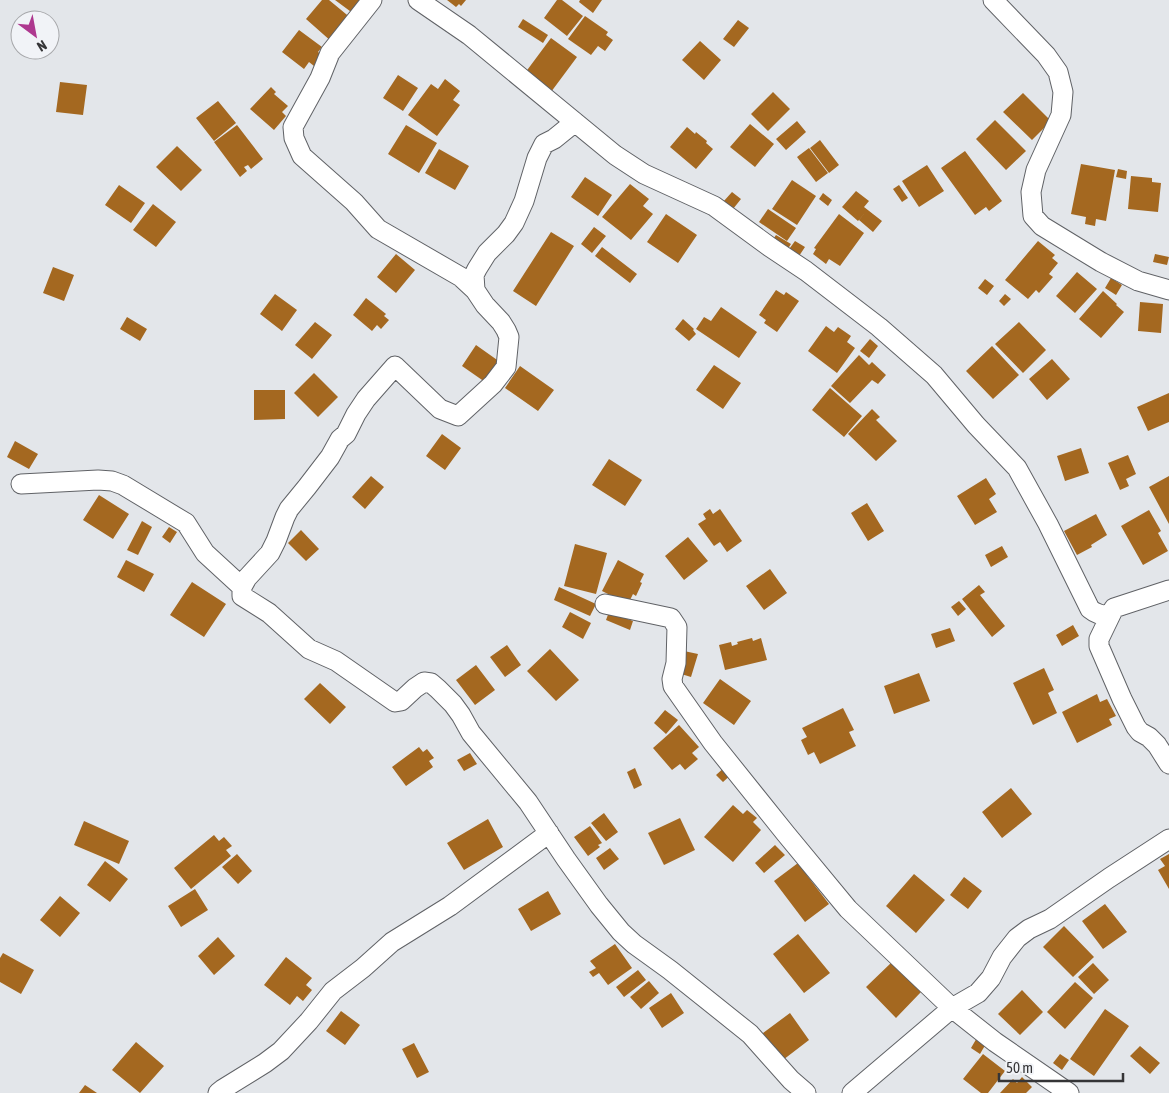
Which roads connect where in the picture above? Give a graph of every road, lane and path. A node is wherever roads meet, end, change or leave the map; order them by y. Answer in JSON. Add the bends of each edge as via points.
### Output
{"nodes":[{"id":1,"x":372,"y":0,"type":"edge"},
{"id":2,"x":418,"y":0,"type":"edge"},
{"id":3,"x":993,"y":0,"type":"edge"},
{"id":4,"x":574,"y":122,"type":"junction"},
{"id":5,"x":487,"y":253,"type":"junction"},
{"id":6,"x":448,"y":270,"type":"junction"},
{"id":7,"x":475,"y":290,"type":"junction"},
{"id":8,"x":1169,"y":290,"type":"edge"},
{"id":9,"x":21,"y":484,"type":"dead end"},
{"id":10,"x":242,"y":587,"type":"junction"},
{"id":11,"x":1169,"y":590,"type":"edge"},
{"id":12,"x":606,"y":604,"type":"dead end"},
{"id":13,"x":1114,"y":608,"type":"junction"},
{"id":14,"x":1169,"y":764,"type":"edge"},
{"id":15,"x":549,"y":833,"type":"junction"},
{"id":16,"x":1169,"y":839,"type":"edge"},
{"id":17,"x":952,"y":1008,"type":"junction"},
{"id":18,"x":218,"y":1093,"type":"edge"},
{"id":19,"x":806,"y":1093,"type":"edge"},
{"id":20,"x":852,"y":1093,"type":"edge"},
{"id":21,"x":1069,"y":1093,"type":"edge"}],
"edges":[{"from":1,"to":6,"type":"street","via":[[330,52],[320,78],[293,127],[294,138],[302,156],[354,202],[378,229]]},
{"from":2,"to":4,"type":"street","via":[[469,35]]},
{"from":3,"to":8,"type":"street","via":[[1046,56],[1058,72],[1063,92],[1061,115],[1036,170],[1031,192],[1033,216],[1042,226],[1101,262],[1138,280]]},
{"from":4,"to":5,"type":"street","via":[[544,144],[514,223]]},
{"from":4,"to":13,"type":"street","via":[[644,174],[727,215],[872,322],[934,375],[1016,468],[1090,609],[1099,615],[1109,616]]},
{"from":5,"to":6,"type":"street"},
{"from":5,"to":7,"type":"street","via":[[474,275]]},
{"from":6,"to":7,"type":"street"},
{"from":7,"to":10,"type":"street","via":[[509,337],[506,366],[493,384],[458,416],[440,409],[395,366],[366,399],[346,434],[289,509],[270,553]]},
{"from":9,"to":10,"type":"street","via":[[98,480],[123,485],[186,523],[205,553]]},
{"from":10,"to":15,"type":"street","via":[[242,596],[269,614],[309,649],[336,661],[395,702],[401,701],[424,682],[431,683],[453,704],[471,733],[528,802]]},
{"from":11,"to":13,"type":"street"},
{"from":12,"to":17,"type":"street","via":[[671,618],[676,622],[673,686],[713,743],[848,909]]},
{"from":13,"to":14,"type":"street","via":[[1099,639],[1099,646],[1136,727],[1157,745]]},
{"from":15,"to":18,"type":"street","via":[[450,906],[392,942],[333,992],[281,1051]]},
{"from":15,"to":19,"type":"street","via":[[621,932],[750,1034]]},
{"from":16,"to":17,"type":"street","via":[[1050,919],[1029,929],[1002,957],[978,993]]},
{"from":17,"to":20,"type":"street"},
{"from":17,"to":21,"type":"street"}]}
